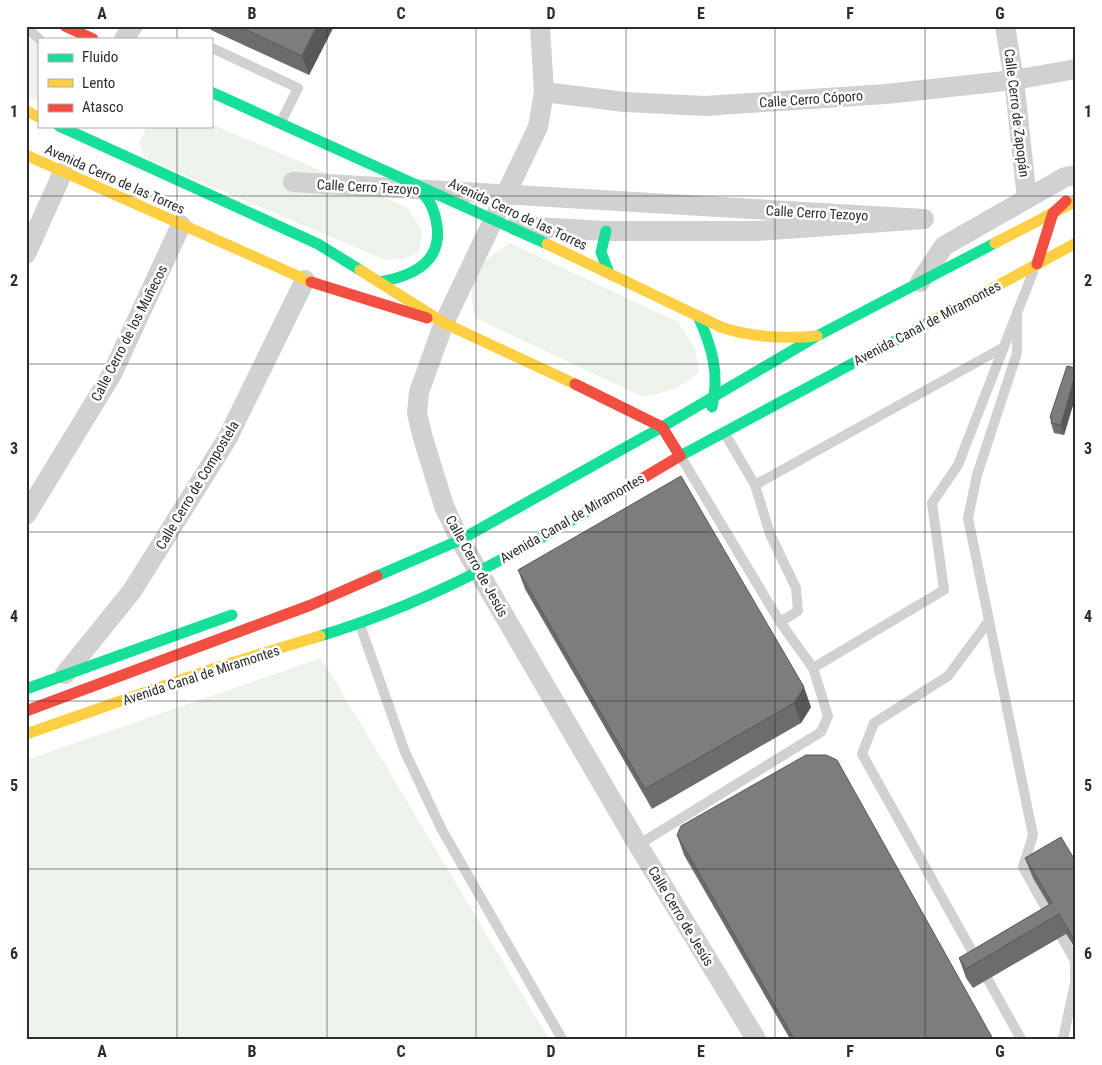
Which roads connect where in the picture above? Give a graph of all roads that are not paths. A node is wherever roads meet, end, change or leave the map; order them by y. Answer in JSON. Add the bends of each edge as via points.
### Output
{"nodes":[{"id":1,"x":65,"y":26,"type":"edge"},
{"id":2,"x":132,"y":26,"type":"edge"},
{"id":3,"x":540,"y":26,"type":"edge"},
{"id":4,"x":1005,"y":26,"type":"edge"},
{"id":5,"x":26,"y":28,"type":"edge"},
{"id":6,"x":38,"y":38,"type":"edge"},
{"id":7,"x":91,"y":38,"type":"edge"},
{"id":8,"x":125,"y":38,"type":"edge"},
{"id":9,"x":212,"y":48,"type":"edge"},
{"id":10,"x":1076,"y":69,"type":"edge"},
{"id":11,"x":1014,"y":80,"type":"junction"},
{"id":12,"x":212,"y":92,"type":"edge"},
{"id":13,"x":544,"y":92,"type":"junction"},
{"id":14,"x":220,"y":108,"type":"dead end"},
{"id":15,"x":26,"y":111,"type":"edge"},
{"id":16,"x":38,"y":117,"type":"edge"},
{"id":17,"x":278,"y":122,"type":"junction"},
{"id":18,"x":63,"y":128,"type":"edge"},
{"id":19,"x":26,"y":155,"type":"edge"},
{"id":20,"x":63,"y":172,"type":"junction"},
{"id":21,"x":1076,"y":175,"type":"edge"},
{"id":22,"x":409,"y":181,"type":"junction"},
{"id":23,"x":293,"y":182,"type":"dead end"},
{"id":24,"x":1076,"y":191,"type":"edge"},
{"id":25,"x":1027,"y":199,"type":"junction"},
{"id":26,"x":1076,"y":202,"type":"edge"},
{"id":27,"x":1053,"y":214,"type":"junction"},
{"id":28,"x":500,"y":222,"type":"junction"},
{"id":29,"x":181,"y":225,"type":"junction"},
{"id":30,"x":606,"y":231,"type":"junction"},
{"id":31,"x":1076,"y":243,"type":"edge"},
{"id":32,"x":26,"y":254,"type":"edge"},
{"id":33,"x":1037,"y":264,"type":"junction"},
{"id":34,"x":609,"y":273,"type":"junction"},
{"id":35,"x":305,"y":280,"type":"junction"},
{"id":36,"x":379,"y":282,"type":"junction"},
{"id":37,"x":920,"y":283,"type":"junction"},
{"id":38,"x":1017,"y":314,"type":"junction"},
{"id":39,"x":698,"y":316,"type":"junction"},
{"id":40,"x":444,"y":323,"type":"junction"},
{"id":41,"x":817,"y":336,"type":"junction"},
{"id":42,"x":1004,"y":347,"type":"junction"},
{"id":43,"x":716,"y":395,"type":"junction"},
{"id":44,"x":708,"y":416,"type":"dead end"},
{"id":45,"x":662,"y":427,"type":"junction"},
{"id":46,"x":724,"y":432,"type":"junction"},
{"id":47,"x":698,"y":434,"type":"dead end"},
{"id":48,"x":680,"y":456,"type":"junction"},
{"id":49,"x":755,"y":486,"type":"junction"},
{"id":50,"x":26,"y":515,"type":"edge"},
{"id":51,"x":460,"y":540,"type":"junction"},
{"id":52,"x":478,"y":572,"type":"junction"},
{"id":53,"x":304,"y":593,"type":"dead end"},
{"id":54,"x":311,"y":605,"type":"junction"},
{"id":55,"x":248,"y":610,"type":"dead end"},
{"id":56,"x":310,"y":618,"type":"dead end"},
{"id":57,"x":780,"y":622,"type":"junction"},
{"id":58,"x":988,"y":622,"type":"junction"},
{"id":59,"x":360,"y":624,"type":"junction"},
{"id":60,"x":294,"y":632,"type":"dead end"},
{"id":61,"x":221,"y":666,"type":"junction"},
{"id":62,"x":813,"y":668,"type":"junction"},
{"id":63,"x":64,"y":675,"type":"junction"},
{"id":64,"x":26,"y":689,"type":"edge"},
{"id":65,"x":26,"y":711,"type":"edge"},
{"id":66,"x":26,"y":734,"type":"edge"},
{"id":67,"x":638,"y":845,"type":"junction"},
{"id":68,"x":562,"y":1039,"type":"edge"},
{"id":69,"x":756,"y":1039,"type":"edge"},
{"id":70,"x":1021,"y":1039,"type":"edge"},
{"id":71,"x":1063,"y":1039,"type":"edge"}],
"edges":[{"from":1,"to":7,"type":"main road"},
{"from":2,"to":8,"type":"street"},
{"from":3,"to":13,"type":"street","name":"Calle Cerro de Jesús"},
{"from":4,"to":11,"type":"street","name":"Calle Cerro de Zapopán"},
{"from":5,"to":6,"type":"lane"},
{"from":9,"to":17,"type":"lane","via":[[298,88]]},
{"from":10,"to":11,"type":"street","name":"Calle Cerro Cóporo"},
{"from":11,"to":13,"type":"street","name":"Calle Cerro Cóporo","via":[[886,94],[705,106],[625,102]]},
{"from":11,"to":25,"type":"street","name":"Calle Cerro de Zapopán"},
{"from":12,"to":17,"type":"main road","name":"Avenida Cerro de las Torres"},
{"from":13,"to":28,"type":"street","name":"Calle Cerro de Jesús","via":[[538,127]]},
{"from":14,"to":17,"type":"lane"},
{"from":15,"to":16,"type":"main road"},
{"from":17,"to":22,"type":"main road","name":"Avenida Cerro de las Torres"},
{"from":18,"to":36,"type":"main road","name":"Avenida Cerro de las Torres","via":[[318,244]]},
{"from":19,"to":20,"type":"main road","name":"Avenida Cerro de las Torres"},
{"from":20,"to":29,"type":"main road","name":"Avenida Cerro de las Torres"},
{"from":20,"to":32,"type":"street"},
{"from":21,"to":25,"type":"street","name":"Avenida Canal de Miramontes"},
{"from":22,"to":28,"type":"main road","name":"Avenida Cerro de las Torres"},
{"from":22,"to":36,"type":"main road","via":[[427,197],[433,208],[439,232],[438,244],[433,255],[414,272]]},
{"from":23,"to":30,"type":"street","name":"Calle Cerro Tezoyo","via":[[924,219],[758,231]]},
{"from":24,"to":27,"type":"main road","name":"Avenida Canal de Miramontes"},
{"from":25,"to":37,"type":"street","name":"Avenida Canal de Miramontes","via":[[944,246]]},
{"from":26,"to":27,"type":"main road","name":"Avenida Canal de Miramontes"},
{"from":27,"to":33,"type":"main road","name":"Avenida Canal de Miramontes"},
{"from":27,"to":37,"type":"main road","name":"Avenida Canal de Miramontes"},
{"from":28,"to":30,"type":"street","name":"Calle Cerro Tezoyo"},
{"from":28,"to":34,"type":"main road","name":"Avenida Cerro de las Torres"},
{"from":28,"to":40,"type":"street","name":"Calle Cerro de Jesús"},
{"from":29,"to":35,"type":"main road","name":"Avenida Cerro de las Torres"},
{"from":29,"to":50,"type":"street","name":"Calle Cerro de los Muñecos","via":[[112,374]]},
{"from":30,"to":34,"type":"main road","via":[[600,252]]},
{"from":31,"to":33,"type":"main road","name":"Avenida Canal de Miramontes"},
{"from":33,"to":38,"type":"lane"},
{"from":33,"to":46,"type":"main road","name":"Avenida Canal de Miramontes"},
{"from":34,"to":39,"type":"main road","name":"Avenida Cerro de las Torres"},
{"from":35,"to":40,"type":"main road","name":"Avenida Cerro de las Torres"},
{"from":35,"to":63,"type":"street","name":"Calle Cerro de Compostela","via":[[227,439],[132,591]]},
{"from":36,"to":40,"type":"main road","name":"Avenida Cerro de las Torres"},
{"from":37,"to":41,"type":"main road","name":"Avenida Canal de Miramontes"},
{"from":38,"to":42,"type":"lane"},
{"from":38,"to":58,"type":"lane","via":[[1017,353],[977,475],[968,518]]},
{"from":39,"to":41,"type":"main road","name":"Avenida Cerro de las Torres","via":[[741,334],[776,338]]},
{"from":39,"to":43,"type":"main road","via":[[714,354]]},
{"from":40,"to":45,"type":"main road","name":"Avenida Cerro de las Torres"},
{"from":40,"to":51,"type":"street","name":"Calle Cerro de Jesús","via":[[418,392],[417,413],[444,506]]},
{"from":41,"to":43,"type":"main road","name":"Avenida Canal de Miramontes"},
{"from":42,"to":49,"type":"lane"},
{"from":42,"to":62,"type":"lane","via":[[958,465],[932,503],[944,590]]},
{"from":43,"to":44,"type":"main road"},
{"from":43,"to":45,"type":"main road","name":"Avenida Canal de Miramontes"},
{"from":45,"to":48,"type":"main road","name":"Avenida Cerro de las Torres"},
{"from":45,"to":51,"type":"main road","name":"Avenida Canal de Miramontes"},
{"from":46,"to":48,"type":"main road","name":"Avenida Canal de Miramontes"},
{"from":46,"to":49,"type":"lane"},
{"from":47,"to":48,"type":"main road"},
{"from":48,"to":52,"type":"main road","name":"Avenida Canal de Miramontes"},
{"from":48,"to":57,"type":"lane"},
{"from":49,"to":57,"type":"lane","via":[[770,534],[796,588],[798,611]]},
{"from":51,"to":52,"type":"street","name":"Calle Cerro de Jesús"},
{"from":51,"to":54,"type":"main road","name":"Avenida Canal de Miramontes"},
{"from":52,"to":59,"type":"main road","name":"Avenida Canal de Miramontes"},
{"from":52,"to":67,"type":"street","name":"Calle Cerro de Jesús"},
{"from":53,"to":54,"type":"main road"},
{"from":54,"to":56,"type":"main road"},
{"from":54,"to":65,"type":"main road","name":"Avenida Canal de Miramontes"},
{"from":55,"to":63,"type":"main road"},
{"from":57,"to":62,"type":"lane"},
{"from":58,"to":70,"type":"lane","via":[[948,676],[874,723],[862,754]]},
{"from":58,"to":71,"type":"lane","via":[[1033,835],[1023,868],[1075,961],[1075,984]]},
{"from":59,"to":61,"type":"main road","name":"Avenida Canal de Miramontes"},
{"from":59,"to":68,"type":"lane","via":[[404,752],[438,821]]},
{"from":60,"to":61,"type":"main road","via":[[250,647]]},
{"from":61,"to":66,"type":"main road","name":"Avenida Canal de Miramontes"},
{"from":62,"to":67,"type":"lane","via":[[828,716],[821,732]]},
{"from":63,"to":64,"type":"main road"},
{"from":67,"to":69,"type":"street","name":"Calle Cerro de Jesús"}]}
